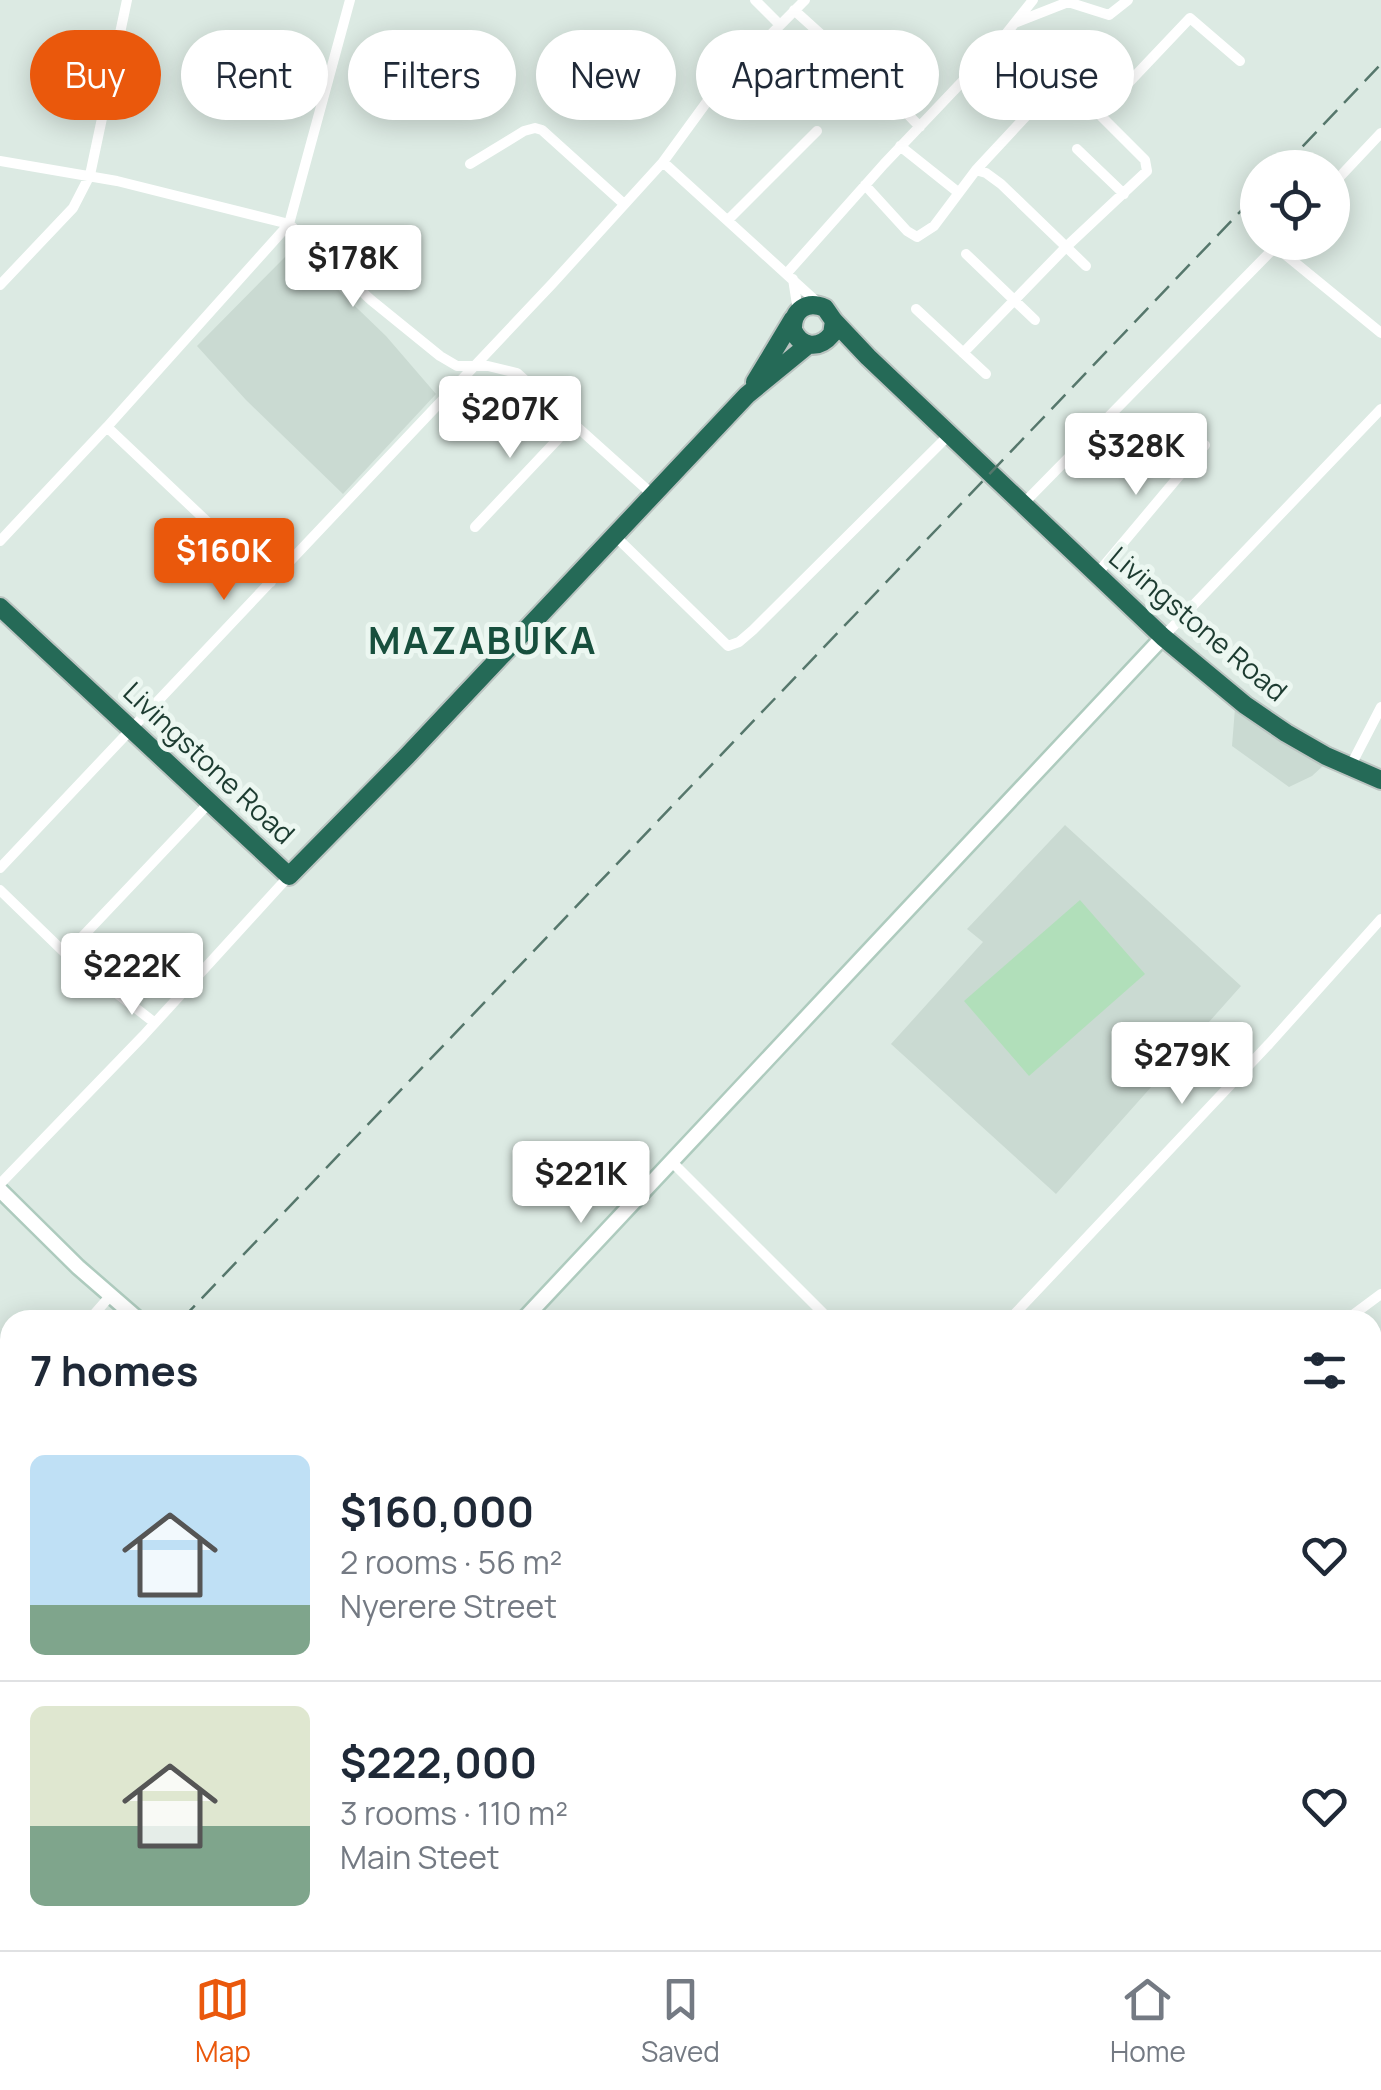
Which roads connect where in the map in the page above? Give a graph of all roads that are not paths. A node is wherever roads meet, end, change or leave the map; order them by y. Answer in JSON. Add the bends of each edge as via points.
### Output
{"nodes":[{"id":1,"x":127,"y":0,"type":"edge"},
{"id":2,"x":350,"y":0,"type":"edge"},
{"id":3,"x":755,"y":0,"type":"edge"},
{"id":4,"x":805,"y":0,"type":"edge"},
{"id":5,"x":1032,"y":0,"type":"edge"},
{"id":6,"x":1128,"y":0,"type":"edge"},
{"id":7,"x":1063,"y":2,"type":"edge"},
{"id":8,"x":794,"y":10,"type":"junction"},
{"id":9,"x":1016,"y":22,"type":"junction"},
{"id":10,"x":779,"y":24,"type":"junction"},
{"id":11,"x":1240,"y":61,"type":"dead end"},
{"id":12,"x":1023,"y":120,"type":"edge"},
{"id":13,"x":920,"y":127,"type":"junction"},
{"id":14,"x":817,"y":131,"type":"dead end"},
{"id":15,"x":1381,"y":133,"type":"edge"},
{"id":16,"x":900,"y":146,"type":"junction"},
{"id":17,"x":1076,"y":149,"type":"dead end"},
{"id":18,"x":0,"y":161,"type":"edge"},
{"id":19,"x":663,"y":162,"type":"junction"},
{"id":20,"x":470,"y":164,"type":"dead end"},
{"id":21,"x":1350,"y":167,"type":"edge"},
{"id":22,"x":976,"y":170,"type":"junction"},
{"id":23,"x":90,"y":175,"type":"junction"},
{"id":24,"x":865,"y":185,"type":"junction"},
{"id":25,"x":959,"y":193,"type":"junction"},
{"id":26,"x":1124,"y":194,"type":"junction"},
{"id":27,"x":624,"y":204,"type":"junction"},
{"id":28,"x":728,"y":220,"type":"junction"},
{"id":29,"x":289,"y":224,"type":"junction"},
{"id":30,"x":1066,"y":247,"type":"junction"},
{"id":31,"x":966,"y":254,"type":"dead end"},
{"id":32,"x":1263,"y":260,"type":"edge"},
{"id":33,"x":1296,"y":260,"type":"edge"},
{"id":34,"x":1086,"y":266,"type":"dead end"},
{"id":35,"x":790,"y":276,"type":"junction"},
{"id":36,"x":0,"y":286,"type":"edge"},
{"id":37,"x":1015,"y":300,"type":"junction"},
{"id":38,"x":820,"y":305,"type":"junction"},
{"id":39,"x":916,"y":309,"type":"dead end"},
{"id":40,"x":797,"y":313,"type":"junction"},
{"id":41,"x":1035,"y":320,"type":"dead end"},
{"id":42,"x":834,"y":321,"type":"junction"},
{"id":43,"x":1381,"y":333,"type":"edge"},
{"id":44,"x":828,"y":340,"type":"junction"},
{"id":45,"x":808,"y":345,"type":"junction"},
{"id":46,"x":963,"y":353,"type":"junction"},
{"id":47,"x":868,"y":357,"type":"junction"},
{"id":48,"x":475,"y":365,"type":"junction"},
{"id":49,"x":986,"y":374,"type":"dead end"},
{"id":50,"x":746,"y":395,"type":"junction"},
{"id":51,"x":1381,"y":409,"type":"edge"},
{"id":52,"x":574,"y":422,"type":"junction"},
{"id":53,"x":107,"y":427,"type":"junction"},
{"id":54,"x":949,"y":434,"type":"junction"},
{"id":55,"x":1205,"y":445,"type":"dead end"},
{"id":56,"x":652,"y":495,"type":"junction"},
{"id":57,"x":1023,"y":504,"type":"junction"},
{"id":58,"x":474,"y":527,"type":"dead end"},
{"id":59,"x":614,"y":535,"type":"junction"},
{"id":60,"x":0,"y":541,"type":"edge"},
{"id":61,"x":1096,"y":575,"type":"junction"},
{"id":62,"x":271,"y":582,"type":"junction"},
{"id":63,"x":0,"y":607,"type":"edge"},
{"id":64,"x":1163,"y":638,"type":"junction"},
{"id":65,"x":1381,"y":707,"type":"edge"},
{"id":66,"x":132,"y":730,"type":"junction"},
{"id":67,"x":1350,"y":767,"type":"junction"},
{"id":68,"x":1381,"y":780,"type":"edge"},
{"id":69,"x":210,"y":802,"type":"junction"},
{"id":70,"x":0,"y":868,"type":"edge"},
{"id":71,"x":289,"y":876,"type":"junction"},
{"id":72,"x":0,"y":890,"type":"edge"},
{"id":73,"x":1381,"y":919,"type":"edge"},
{"id":74,"x":66,"y":954,"type":"junction"},
{"id":75,"x":154,"y":1023,"type":"junction"},
{"id":76,"x":672,"y":1161,"type":"junction"},
{"id":77,"x":0,"y":1187,"type":"edge"},
{"id":78,"x":1381,"y":1294,"type":"edge"},
{"id":79,"x":111,"y":1296,"type":"junction"},
{"id":80,"x":98,"y":1310,"type":"edge"},
{"id":81,"x":127,"y":1310,"type":"edge"},
{"id":82,"x":532,"y":1310,"type":"edge"},
{"id":83,"x":820,"y":1310,"type":"edge"},
{"id":84,"x":1018,"y":1310,"type":"edge"},
{"id":85,"x":1359,"y":1310,"type":"edge"}],
"edges":[{"from":1,"to":23,"type":"street"},
{"from":2,"to":29,"type":"street"},
{"from":3,"to":10,"type":"street"},
{"from":4,"to":8,"type":"street"},
{"from":5,"to":9,"type":"street"},
{"from":6,"to":7,"type":"street","via":[[1109,15]]},
{"from":7,"to":9,"type":"street"},
{"from":8,"to":10,"type":"street"},
{"from":8,"to":13,"type":"street"},
{"from":9,"to":13,"type":"street"},
{"from":10,"to":19,"type":"street","via":[[714,92]]},
{"from":11,"to":26,"type":"street","via":[[1190,18],[1096,112],[1145,160],[1147,171]]},
{"from":12,"to":22,"type":"street"},
{"from":13,"to":16,"type":"street"},
{"from":14,"to":28,"type":"street"},
{"from":15,"to":21,"type":"street"},
{"from":16,"to":24,"type":"street"},
{"from":16,"to":25,"type":"street"},
{"from":17,"to":26,"type":"street"},
{"from":18,"to":23,"type":"street"},
{"from":19,"to":27,"type":"street"},
{"from":19,"to":28,"type":"street"},
{"from":20,"to":27,"type":"street","via":[[535,128]]},
{"from":22,"to":25,"type":"street"},
{"from":22,"to":30,"type":"street","via":[[1001,184]]},
{"from":23,"to":29,"type":"street"},
{"from":23,"to":36,"type":"street","via":[[73,208]]},
{"from":24,"to":25,"type":"street","via":[[917,238]]},
{"from":24,"to":35,"type":"street"},
{"from":26,"to":30,"type":"street"},
{"from":27,"to":48,"type":"street"},
{"from":28,"to":35,"type":"street"},
{"from":29,"to":48,"type":"street","via":[[440,356],[457,366]]},
{"from":29,"to":53,"type":"street"},
{"from":30,"to":34,"type":"street"},
{"from":30,"to":37,"type":"street"},
{"from":31,"to":37,"type":"street"},
{"from":32,"to":57,"type":"street"},
{"from":33,"to":43,"type":"street"},
{"from":35,"to":38,"type":"street"},
{"from":35,"to":40,"type":"street"},
{"from":37,"to":41,"type":"street"},
{"from":37,"to":46,"type":"street"},
{"from":38,"to":40,"type":"highway"},
{"from":38,"to":42,"type":"highway","name":"Livingstone Road"},
{"from":39,"to":46,"type":"street"},
{"from":40,"to":45,"type":"highway","via":[[793,330]]},
{"from":40,"to":50,"type":"highway","name":"Livingstone Road"},
{"from":42,"to":44,"type":"highway"},
{"from":42,"to":47,"type":"highway","name":"Livingstone Road"},
{"from":44,"to":45,"type":"highway","name":"Livingstone Road"},
{"from":44,"to":47,"type":"highway","name":"Livingstone Road"},
{"from":45,"to":50,"type":"highway","name":"Livingstone Road"},
{"from":46,"to":49,"type":"street"},
{"from":47,"to":54,"type":"highway","name":"Livingstone Road"},
{"from":48,"to":52,"type":"street","via":[[518,372]]},
{"from":48,"to":62,"type":"street"},
{"from":50,"to":56,"type":"highway","name":"Livingstone Road"},
{"from":51,"to":64,"type":"street"},
{"from":52,"to":56,"type":"street"},
{"from":52,"to":58,"type":"street"},
{"from":53,"to":60,"type":"street"},
{"from":53,"to":62,"type":"street"},
{"from":54,"to":57,"type":"highway","name":"Livingstone Road"},
{"from":54,"to":59,"type":"street","via":[[753,630],[728,646]]},
{"from":55,"to":61,"type":"street"},
{"from":56,"to":59,"type":"highway","name":"Livingstone Road"},
{"from":57,"to":61,"type":"highway","name":"Livingstone Road"},
{"from":59,"to":71,"type":"highway","name":"Livingstone Road"},
{"from":61,"to":64,"type":"highway","name":"Livingstone Road"},
{"from":62,"to":66,"type":"street"},
{"from":63,"to":66,"type":"highway","name":"Livingstone Road"},
{"from":64,"to":67,"type":"highway","name":"Livingstone Road","via":[[1245,705]]},
{"from":64,"to":76,"type":"main road"},
{"from":65,"to":67,"type":"street"},
{"from":66,"to":69,"type":"highway","name":"Livingstone Road"},
{"from":66,"to":70,"type":"street"},
{"from":67,"to":68,"type":"highway","name":"Livingstone Road"},
{"from":69,"to":71,"type":"highway","name":"Livingstone Road"},
{"from":69,"to":74,"type":"street"},
{"from":71,"to":75,"type":"street"},
{"from":72,"to":74,"type":"street"},
{"from":73,"to":84,"type":"street"},
{"from":74,"to":75,"type":"street"},
{"from":75,"to":77,"type":"street"},
{"from":76,"to":82,"type":"main road"},
{"from":76,"to":83,"type":"street"},
{"from":77,"to":79,"type":"main road"},
{"from":78,"to":85,"type":"street"},
{"from":79,"to":80,"type":"street"},
{"from":79,"to":81,"type":"main road"}]}
